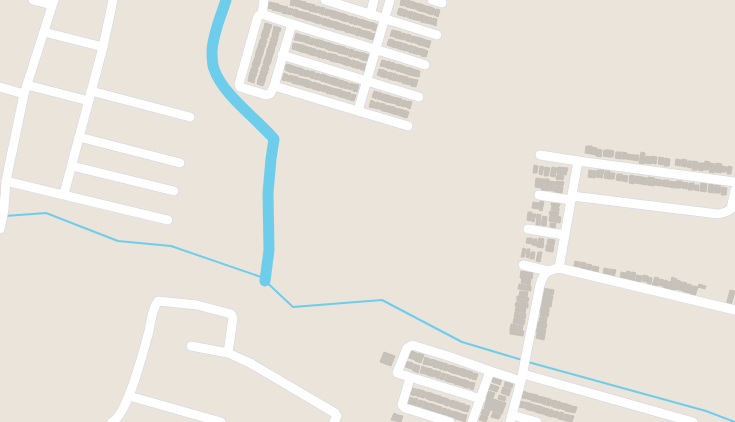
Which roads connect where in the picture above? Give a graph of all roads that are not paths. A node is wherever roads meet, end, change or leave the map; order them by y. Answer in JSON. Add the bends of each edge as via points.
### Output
{"nodes":[{"id":1,"x":33,"y":0,"type":"edge"},
{"id":2,"x":113,"y":0,"type":"edge"},
{"id":3,"x":264,"y":0,"type":"edge"},
{"id":4,"x":325,"y":0,"type":"edge"},
{"id":5,"x":374,"y":0,"type":"edge"},
{"id":6,"x":390,"y":0,"type":"edge"},
{"id":7,"x":432,"y":0,"type":"edge"},
{"id":8,"x":53,"y":2,"type":"edge"},
{"id":9,"x":442,"y":3,"type":"dead end"},
{"id":10,"x":262,"y":14,"type":"junction"},
{"id":11,"x":370,"y":15,"type":"junction"},
{"id":12,"x":385,"y":20,"type":"junction"},
{"id":13,"x":292,"y":24,"type":"junction"},
{"id":14,"x":44,"y":32,"type":"junction"},
{"id":15,"x":436,"y":35,"type":"dead end"},
{"id":16,"x":103,"y":47,"type":"junction"},
{"id":17,"x":376,"y":48,"type":"junction"},
{"id":18,"x":282,"y":55,"type":"junction"},
{"id":19,"x":425,"y":65,"type":"dead end"},
{"id":20,"x":366,"y":81,"type":"junction"},
{"id":21,"x":27,"y":84,"type":"junction"},
{"id":22,"x":274,"y":86,"type":"junction"},
{"id":23,"x":0,"y":87,"type":"edge"},
{"id":24,"x":91,"y":91,"type":"junction"},
{"id":25,"x":24,"y":94,"type":"junction"},
{"id":26,"x":419,"y":97,"type":"dead end"},
{"id":27,"x":88,"y":101,"type":"junction"},
{"id":28,"x":358,"y":111,"type":"junction"},
{"id":29,"x":190,"y":117,"type":"dead end"},
{"id":30,"x":408,"y":126,"type":"dead end"},
{"id":31,"x":80,"y":137,"type":"junction"},
{"id":32,"x":540,"y":155,"type":"dead end"},
{"id":33,"x":578,"y":161,"type":"junction"},
{"id":34,"x":180,"y":163,"type":"dead end"},
{"id":35,"x":72,"y":166,"type":"junction"},
{"id":36,"x":6,"y":181,"type":"junction"},
{"id":37,"x":735,"y":182,"type":"edge"},
{"id":38,"x":174,"y":190,"type":"dead end"},
{"id":39,"x":735,"y":190,"type":"edge"},
{"id":40,"x":64,"y":194,"type":"junction"},
{"id":41,"x":539,"y":195,"type":"dead end"},
{"id":42,"x":571,"y":198,"type":"junction"},
{"id":43,"x":733,"y":209,"type":"edge"},
{"id":44,"x":168,"y":220,"type":"dead end"},
{"id":45,"x":0,"y":227,"type":"edge"},
{"id":46,"x":528,"y":229,"type":"dead end"},
{"id":47,"x":565,"y":235,"type":"junction"},
{"id":48,"x":523,"y":265,"type":"dead end"},
{"id":49,"x":559,"y":268,"type":"junction"},
{"id":50,"x":548,"y":271,"type":"junction"},
{"id":51,"x":735,"y":310,"type":"edge"},
{"id":52,"x":191,"y":346,"type":"dead end"},
{"id":53,"x":228,"y":353,"type":"junction"},
{"id":54,"x":490,"y":371,"type":"junction"},
{"id":55,"x":523,"y":374,"type":"junction"},
{"id":56,"x":410,"y":378,"type":"junction"},
{"id":57,"x":128,"y":396,"type":"junction"},
{"id":58,"x":481,"y":399,"type":"junction"},
{"id":59,"x":644,"y":411,"type":"dead end"},
{"id":60,"x":511,"y":418,"type":"edge"},
{"id":61,"x":215,"y":421,"type":"edge"},
{"id":62,"x":670,"y":421,"type":"edge"},
{"id":63,"x":112,"y":422,"type":"edge"},
{"id":64,"x":334,"y":422,"type":"edge"},
{"id":65,"x":450,"y":422,"type":"edge"},
{"id":66,"x":472,"y":422,"type":"edge"},
{"id":67,"x":537,"y":422,"type":"edge"},
{"id":68,"x":693,"y":422,"type":"edge"}],
"edges":[{"from":1,"to":8,"type":"street"},
{"from":2,"to":16,"type":"street"},
{"from":3,"to":10,"type":"street"},
{"from":4,"to":11,"type":"street"},
{"from":5,"to":11,"type":"street"},
{"from":6,"to":12,"type":"street"},
{"from":7,"to":9,"type":"street"},
{"from":8,"to":14,"type":"street"},
{"from":10,"to":13,"type":"street"},
{"from":10,"to":22,"type":"street","via":[[258,16],[239,86],[266,95],[270,94]]},
{"from":11,"to":12,"type":"street"},
{"from":12,"to":15,"type":"street"},
{"from":12,"to":17,"type":"street"},
{"from":13,"to":17,"type":"street"},
{"from":13,"to":18,"type":"street"},
{"from":14,"to":16,"type":"street"},
{"from":14,"to":21,"type":"street"},
{"from":16,"to":24,"type":"street"},
{"from":17,"to":19,"type":"street"},
{"from":17,"to":20,"type":"street"},
{"from":18,"to":20,"type":"street"},
{"from":18,"to":22,"type":"street"},
{"from":20,"to":26,"type":"street"},
{"from":20,"to":28,"type":"street"},
{"from":21,"to":25,"type":"street"},
{"from":21,"to":27,"type":"street"},
{"from":22,"to":28,"type":"street"},
{"from":23,"to":25,"type":"street"},
{"from":24,"to":27,"type":"street"},
{"from":24,"to":29,"type":"street"},
{"from":25,"to":36,"type":"street"},
{"from":27,"to":31,"type":"street"},
{"from":28,"to":30,"type":"street"},
{"from":31,"to":34,"type":"street"},
{"from":31,"to":35,"type":"street"},
{"from":32,"to":33,"type":"street"},
{"from":33,"to":37,"type":"street"},
{"from":33,"to":42,"type":"street"},
{"from":35,"to":38,"type":"street"},
{"from":35,"to":40,"type":"street"},
{"from":36,"to":40,"type":"street"},
{"from":36,"to":45,"type":"street"},
{"from":39,"to":43,"type":"street"},
{"from":40,"to":44,"type":"street"},
{"from":41,"to":42,"type":"street"},
{"from":42,"to":43,"type":"street","via":[[718,214]]},
{"from":42,"to":47,"type":"street"},
{"from":46,"to":47,"type":"street"},
{"from":47,"to":49,"type":"street"},
{"from":48,"to":50,"type":"street"},
{"from":49,"to":50,"type":"street"},
{"from":49,"to":51,"type":"street"},
{"from":50,"to":55,"type":"street","via":[[543,275],[540,285]]},
{"from":52,"to":53,"type":"street"},
{"from":53,"to":57,"type":"street","via":[[233,318],[231,314],[197,305],[158,301]]},
{"from":53,"to":64,"type":"street","via":[[250,363],[335,413],[337,416]]},
{"from":54,"to":55,"type":"street"},
{"from":54,"to":56,"type":"street","via":[[412,345],[407,348],[397,373]]},
{"from":54,"to":58,"type":"street"},
{"from":55,"to":60,"type":"street"},
{"from":55,"to":68,"type":"street"},
{"from":56,"to":58,"type":"street"},
{"from":56,"to":65,"type":"street","via":[[402,405]]},
{"from":57,"to":61,"type":"street"},
{"from":57,"to":63,"type":"street","via":[[120,414]]},
{"from":58,"to":66,"type":"street"},
{"from":59,"to":62,"type":"street"},
{"from":60,"to":67,"type":"street"}]}
